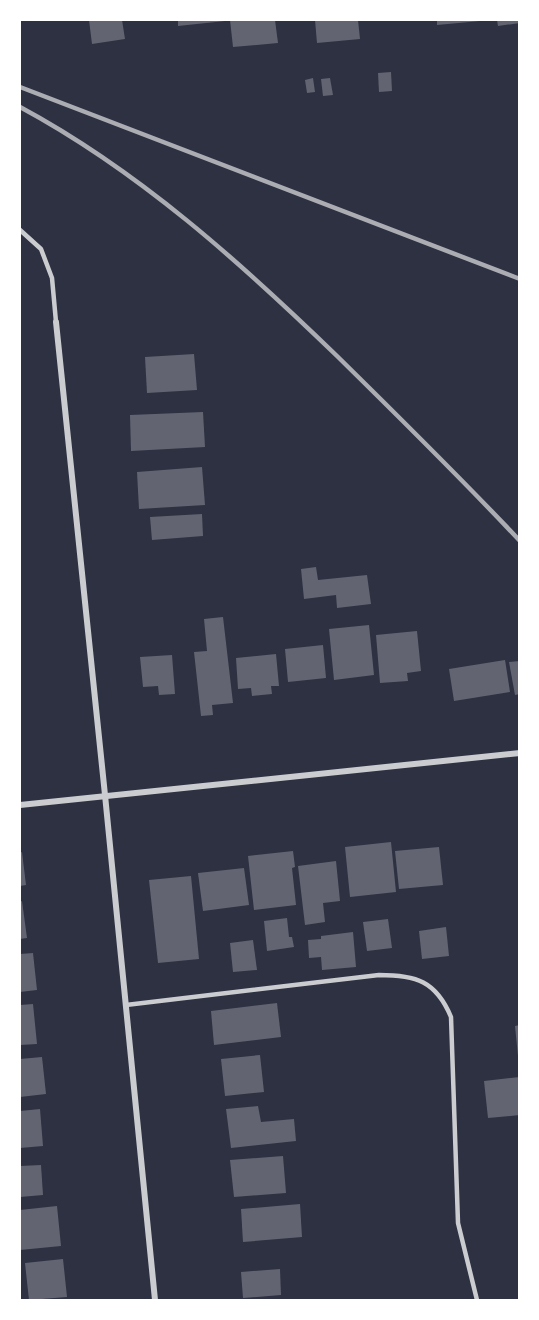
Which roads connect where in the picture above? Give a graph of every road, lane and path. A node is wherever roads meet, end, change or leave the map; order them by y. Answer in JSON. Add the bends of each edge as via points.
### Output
{"nodes":[{"id":1,"x":20,"y":230,"type":"edge"},
{"id":2,"x":56,"y":322,"type":"joint"},
{"id":3,"x":519,"y":753,"type":"edge"},
{"id":4,"x":105,"y":795,"type":"junction"},
{"id":5,"x":20,"y":805,"type":"edge"},
{"id":6,"x":126,"y":1005,"type":"junction"},
{"id":7,"x":155,"y":1300,"type":"edge"},
{"id":8,"x":477,"y":1300,"type":"edge"}],
"edges":[{"from":1,"to":2,"type":"lane","via":[[41,249],[52,278]]},
{"from":2,"to":4,"type":"street"},
{"from":3,"to":4,"type":"street"},
{"from":4,"to":5,"type":"street"},
{"from":4,"to":6,"type":"street"},
{"from":6,"to":7,"type":"street"},
{"from":6,"to":8,"type":"lane","via":[[379,975],[406,975],[427,984],[444,999],[451,1017],[458,1223]]}]}
